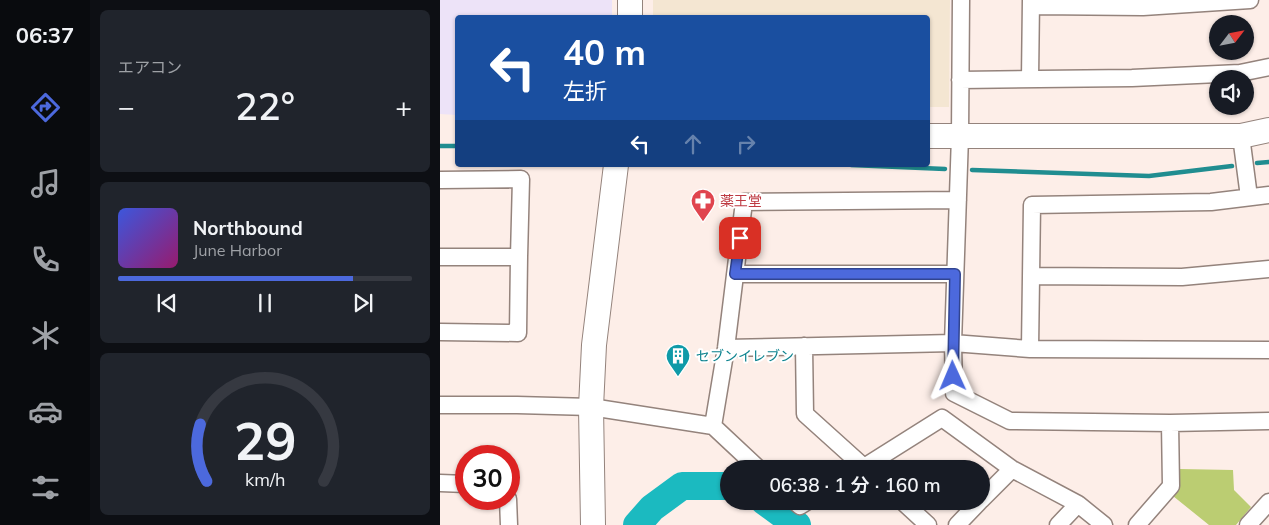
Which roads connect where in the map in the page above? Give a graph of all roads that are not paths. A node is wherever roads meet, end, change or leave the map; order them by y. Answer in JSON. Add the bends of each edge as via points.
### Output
{"nodes":[{"id":1,"x":630,"y":0,"type":"edge"},
{"id":2,"x":961,"y":0,"type":"edge"},
{"id":3,"x":1250,"y":0,"type":"edge"},
{"id":4,"x":1034,"y":3,"type":"edge"},
{"id":5,"x":630,"y":15,"type":"edge"},
{"id":6,"x":1269,"y":67,"type":"edge"},
{"id":7,"x":1030,"y":79,"type":"junction"},
{"id":8,"x":960,"y":80,"type":"junction"},
{"id":9,"x":1269,"y":130,"type":"edge"},
{"id":10,"x":930,"y":136,"type":"edge"},
{"id":11,"x":960,"y":136,"type":"junction"},
{"id":12,"x":1241,"y":136,"type":"junction"},
{"id":13,"x":616,"y":167,"type":"edge"},
{"id":14,"x":440,"y":180,"type":"edge"},
{"id":15,"x":1269,"y":195,"type":"edge"},
{"id":16,"x":1249,"y":198,"type":"junction"},
{"id":17,"x":958,"y":200,"type":"junction"},
{"id":18,"x":520,"y":257,"type":"junction"},
{"id":19,"x":440,"y":258,"type":"edge"},
{"id":20,"x":1269,"y":269,"type":"edge"},
{"id":21,"x":735,"y":274,"type":"junction"},
{"id":22,"x":955,"y":274,"type":"junction"},
{"id":23,"x":1031,"y":276,"type":"junction"},
{"id":24,"x":440,"y":332,"type":"edge"},
{"id":25,"x":953,"y":343,"type":"junction"},
{"id":26,"x":804,"y":346,"type":"junction"},
{"id":27,"x":726,"y":348,"type":"junction"},
{"id":28,"x":1030,"y":349,"type":"junction"},
{"id":29,"x":1269,"y":350,"type":"edge"},
{"id":30,"x":440,"y":405,"type":"edge"},
{"id":31,"x":591,"y":407,"type":"junction"},
{"id":32,"x":1269,"y":421,"type":"edge"},
{"id":33,"x":1170,"y":423,"type":"junction"},
{"id":34,"x":712,"y":426,"type":"junction"},
{"id":35,"x":749,"y":460,"type":"edge"},
{"id":36,"x":855,"y":460,"type":"edge"},
{"id":37,"x":876,"y":460,"type":"edge"},
{"id":38,"x":1012,"y":469,"type":"junction"},
{"id":39,"x":440,"y":483,"type":"edge"},
{"id":40,"x":455,"y":484,"type":"edge"},
{"id":41,"x":990,"y":492,"type":"edge"},
{"id":42,"x":1269,"y":502,"type":"edge"},
{"id":43,"x":1078,"y":504,"type":"junction"},
{"id":44,"x":508,"y":510,"type":"edge"},
{"id":45,"x":912,"y":510,"type":"edge"},
{"id":46,"x":972,"y":510,"type":"edge"},
{"id":47,"x":509,"y":525,"type":"edge"},
{"id":48,"x":593,"y":525,"type":"edge"},
{"id":49,"x":928,"y":525,"type":"edge"},
{"id":50,"x":957,"y":525,"type":"edge"},
{"id":51,"x":1058,"y":525,"type":"edge"},
{"id":52,"x":1104,"y":525,"type":"edge"},
{"id":53,"x":1136,"y":525,"type":"edge"},
{"id":54,"x":1248,"y":525,"type":"edge"}],
"edges":[{"from":1,"to":5,"type":"street"},
{"from":2,"to":8,"type":"street"},
{"from":3,"to":4,"type":"street","via":[[1144,7]]},
{"from":4,"to":7,"type":"street"},
{"from":6,"to":7,"type":"street","via":[[1240,73]]},
{"from":7,"to":8,"type":"street"},
{"from":8,"to":11,"type":"street"},
{"from":9,"to":12,"type":"street"},
{"from":10,"to":11,"type":"street"},
{"from":11,"to":12,"type":"street"},
{"from":11,"to":17,"type":"street"},
{"from":12,"to":16,"type":"street"},
{"from":13,"to":31,"type":"street","via":[[594,344]]},
{"from":14,"to":18,"type":"street","via":[[521,179]]},
{"from":15,"to":16,"type":"street"},
{"from":16,"to":23,"type":"street","via":[[1211,202],[1032,204]]},
{"from":17,"to":21,"type":"street","via":[[744,202]]},
{"from":17,"to":22,"type":"street"},
{"from":18,"to":19,"type":"street"},
{"from":18,"to":24,"type":"street","via":[[518,333]]},
{"from":20,"to":23,"type":"street","via":[[1182,277]]},
{"from":21,"to":22,"type":"street"},
{"from":21,"to":27,"type":"street"},
{"from":22,"to":25,"type":"street"},
{"from":23,"to":28,"type":"street"},
{"from":25,"to":26,"type":"street"},
{"from":25,"to":28,"type":"street"},
{"from":25,"to":33,"type":"street","via":[[954,393],[1010,421]]},
{"from":26,"to":27,"type":"street"},
{"from":26,"to":36,"type":"street","via":[[805,414]]},
{"from":27,"to":34,"type":"street"},
{"from":28,"to":29,"type":"street"},
{"from":30,"to":31,"type":"street"},
{"from":31,"to":34,"type":"street"},
{"from":31,"to":48,"type":"street"},
{"from":32,"to":33,"type":"street"},
{"from":33,"to":53,"type":"street","via":[[1171,486]]},
{"from":34,"to":35,"type":"street"},
{"from":37,"to":38,"type":"street","via":[[942,418]]},
{"from":38,"to":41,"type":"street"},
{"from":38,"to":43,"type":"street"},
{"from":39,"to":40,"type":"street"},
{"from":42,"to":54,"type":"street"},
{"from":43,"to":51,"type":"street"},
{"from":43,"to":52,"type":"street"},
{"from":44,"to":47,"type":"street"},
{"from":45,"to":49,"type":"street"},
{"from":46,"to":50,"type":"street"}]}
